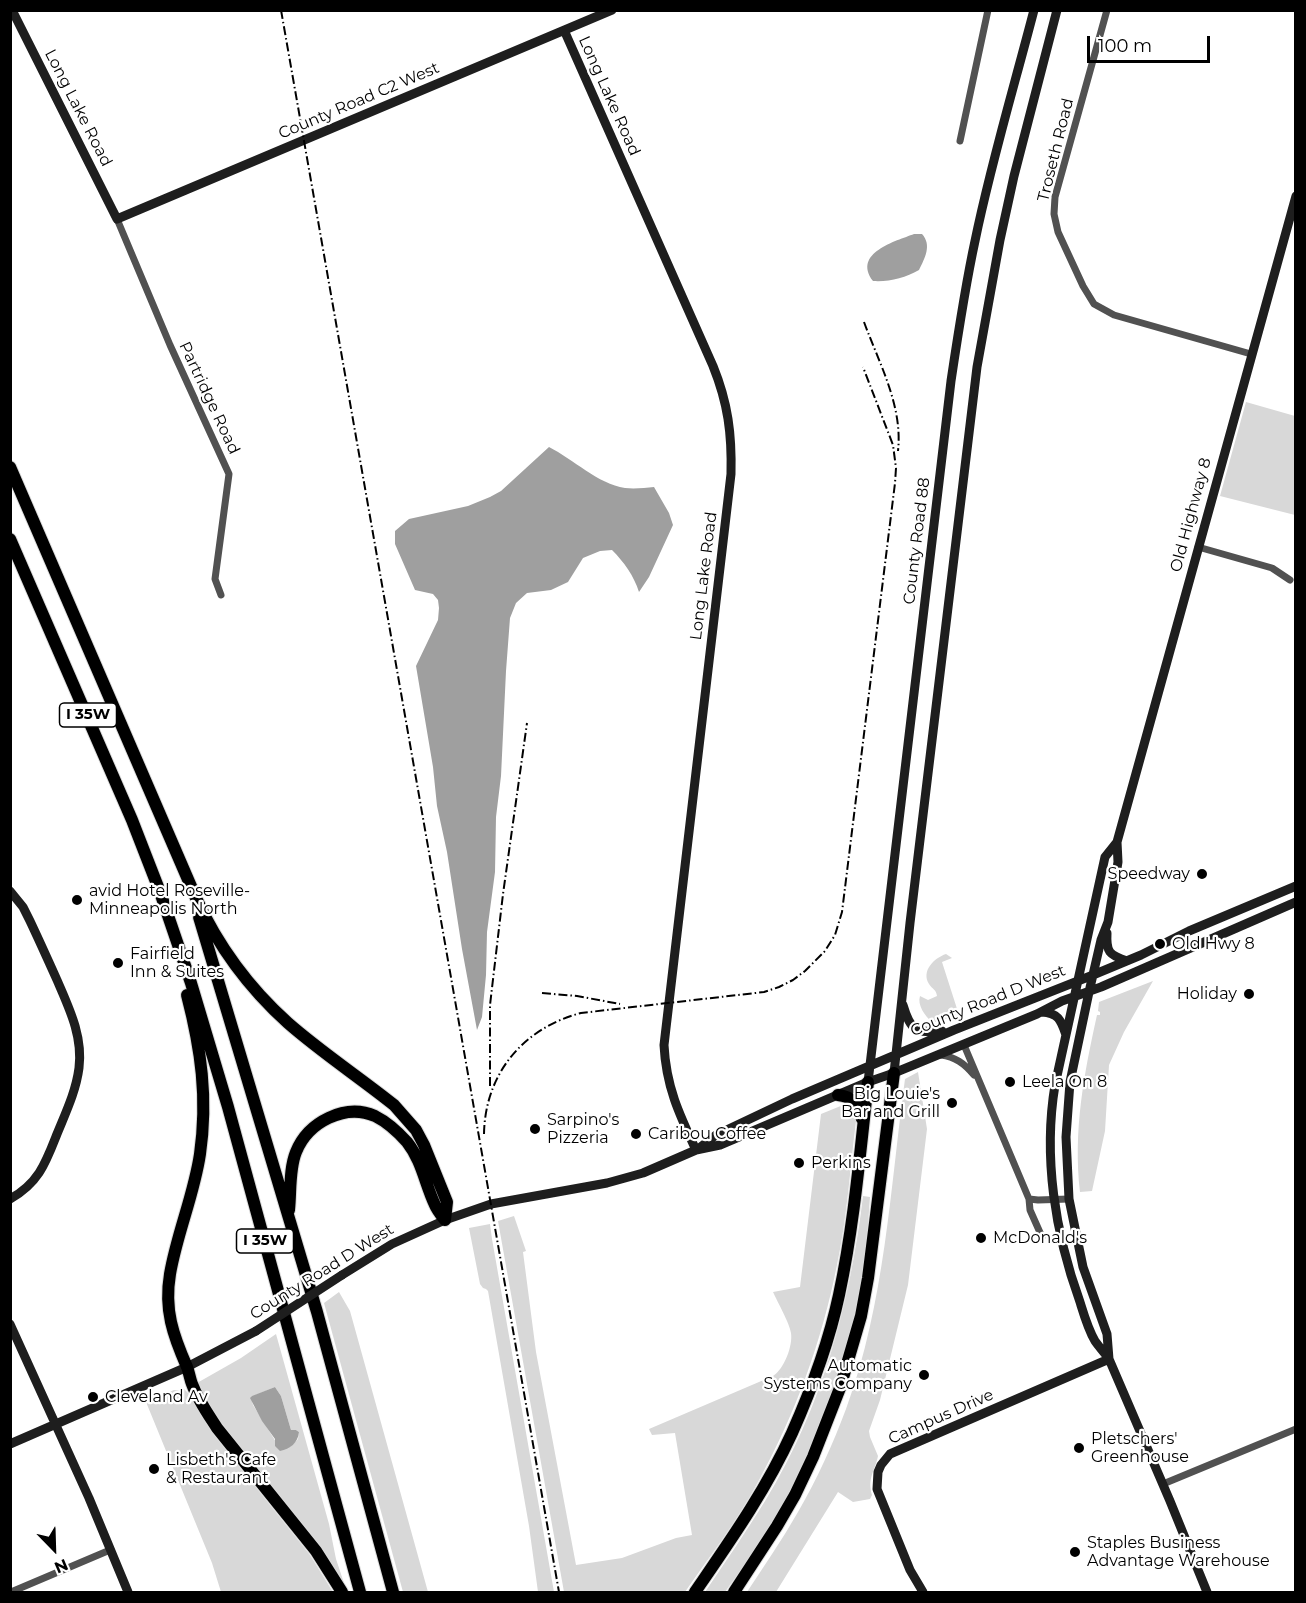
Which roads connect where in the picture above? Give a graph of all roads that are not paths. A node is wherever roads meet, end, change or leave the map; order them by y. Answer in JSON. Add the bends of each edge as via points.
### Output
{"nodes":[{"id":1,"x":12,"y":10,"type":"edge"},
{"id":2,"x":612,"y":10,"type":"edge"},
{"id":3,"x":988,"y":10,"type":"edge"},
{"id":4,"x":1034,"y":10,"type":"edge"},
{"id":5,"x":1058,"y":10,"type":"edge"},
{"id":6,"x":1107,"y":10,"type":"edge"},
{"id":7,"x":564,"y":30,"type":"junction"},
{"id":8,"x":960,"y":141,"type":"dead end"},
{"id":9,"x":1296,"y":196,"type":"edge"},
{"id":10,"x":117,"y":219,"type":"junction"},
{"id":11,"x":1251,"y":354,"type":"junction"},
{"id":12,"x":10,"y":467,"type":"edge"},
{"id":13,"x":10,"y":539,"type":"edge"},
{"id":14,"x":1198,"y":547,"type":"junction"},
{"id":15,"x":1290,"y":580,"type":"dead end"},
{"id":16,"x":221,"y":595,"type":"dead end"},
{"id":17,"x":1117,"y":842,"type":"junction"},
{"id":18,"x":188,"y":881,"type":"junction"},
{"id":19,"x":1296,"y":886,"type":"edge"},
{"id":20,"x":10,"y":891,"type":"edge"},
{"id":21,"x":160,"y":892,"type":"junction"},
{"id":22,"x":1296,"y":902,"type":"edge"},
{"id":23,"x":1108,"y":922,"type":"junction"},
{"id":24,"x":1127,"y":961,"type":"junction"},
{"id":25,"x":1093,"y":975,"type":"junction"},
{"id":26,"x":1077,"y":982,"type":"junction"},
{"id":27,"x":1089,"y":992,"type":"junction"},
{"id":28,"x":1074,"y":997,"type":"junction"},
{"id":29,"x":902,"y":1002,"type":"junction"},
{"id":30,"x":1037,"y":1014,"type":"junction"},
{"id":31,"x":954,"y":1030,"type":"junction"},
{"id":32,"x":1066,"y":1035,"type":"junction"},
{"id":33,"x":964,"y":1045,"type":"junction"},
{"id":34,"x":896,"y":1054,"type":"junction"},
{"id":35,"x":938,"y":1054,"type":"junction"},
{"id":36,"x":869,"y":1066,"type":"junction"},
{"id":37,"x":894,"y":1073,"type":"junction"},
{"id":38,"x":979,"y":1081,"type":"junction"},
{"id":39,"x":868,"y":1082,"type":"junction"},
{"id":40,"x":838,"y":1095,"type":"junction"},
{"id":41,"x":863,"y":1122,"type":"junction"},
{"id":42,"x":696,"y":1150,"type":"junction"},
{"id":43,"x":10,"y":1199,"type":"edge"},
{"id":44,"x":1029,"y":1199,"type":"junction"},
{"id":45,"x":1054,"y":1199,"type":"junction"},
{"id":46,"x":1069,"y":1199,"type":"junction"},
{"id":47,"x":289,"y":1218,"type":"junction"},
{"id":48,"x":445,"y":1220,"type":"junction"},
{"id":49,"x":1042,"y":1237,"type":"dead end"},
{"id":50,"x":10,"y":1323,"type":"edge"},
{"id":51,"x":1109,"y":1359,"type":"junction"},
{"id":52,"x":187,"y":1368,"type":"junction"},
{"id":53,"x":56,"y":1425,"type":"junction"},
{"id":54,"x":1296,"y":1429,"type":"edge"},
{"id":55,"x":10,"y":1444,"type":"edge"},
{"id":56,"x":1163,"y":1484,"type":"junction"},
{"id":57,"x":110,"y":1550,"type":"junction"},
{"id":58,"x":11,"y":1593,"type":"edge"},
{"id":59,"x":128,"y":1593,"type":"edge"},
{"id":60,"x":342,"y":1593,"type":"edge"},
{"id":61,"x":360,"y":1593,"type":"edge"},
{"id":62,"x":393,"y":1593,"type":"edge"},
{"id":63,"x":695,"y":1593,"type":"edge"},
{"id":64,"x":734,"y":1593,"type":"edge"},
{"id":65,"x":923,"y":1593,"type":"edge"},
{"id":66,"x":1207,"y":1593,"type":"edge"}],
"edges":[{"from":1,"to":10,"type":"street","name":"Long Lake Road"},
{"from":2,"to":7,"type":"street","name":"County Road C2 West"},
{"from":3,"to":8,"type":"street"},
{"from":4,"to":36,"type":"street","name":"County Road 88","via":[[985,196],[959,324]]},
{"from":5,"to":29,"type":"street","via":[[1014,176],[977,367]]},
{"from":6,"to":11,"type":"street","name":"Troseth Road","via":[[1055,197],[1058,232],[1094,304],[1114,315]]},
{"from":7,"to":10,"type":"street","name":"County Road C2 West"},
{"from":7,"to":42,"type":"street","name":"Long Lake Road","via":[[713,366],[730,427],[731,474],[664,1045],[672,1095]]},
{"from":9,"to":11,"type":"street","name":"Old Highway 8"},
{"from":10,"to":16,"type":"street","name":"Partridge Road","via":[[229,474],[215,579]]},
{"from":11,"to":14,"type":"street","name":"Old Highway 8"},
{"from":12,"to":18,"type":"highway","number":"I 35W"},
{"from":13,"to":21,"type":"highway","number":"I 35W","via":[[114,776]]},
{"from":14,"to":15,"type":"street","via":[[1272,568]]},
{"from":14,"to":17,"type":"street","name":"Old Highway 8"},
{"from":17,"to":23,"type":"street","name":"Old Highway 8","via":[[1118,862]]},
{"from":17,"to":26,"type":"street","name":"Old Highway 8","via":[[1105,857]]},
{"from":18,"to":47,"type":"highway","number":"I 35W"},
{"from":18,"to":48,"type":"highway","via":[[216,937],[267,1003],[394,1105],[416,1130],[447,1202]]},
{"from":19,"to":24,"type":"street","name":"County Road D West"},
{"from":20,"to":43,"type":"street","via":[[23,907],[70,1009],[80,1053],[76,1083],[43,1169],[28,1187]]},
{"from":21,"to":52,"type":"highway","via":[[195,1025],[203,1078],[199,1156],[168,1292],[171,1327]]},
{"from":21,"to":61,"type":"highway","number":"I 35W","via":[[228,1107]]},
{"from":22,"to":27,"type":"street","name":"County Road D West"},
{"from":23,"to":24,"type":"street","via":[[1107,948],[1110,954]]},
{"from":23,"to":25,"type":"street","name":"Old Highway 8"},
{"from":24,"to":25,"type":"street","name":"County Road D West"},
{"from":25,"to":26,"type":"street","name":"County Road D West"},
{"from":25,"to":27,"type":"street","name":"Old Highway 8"},
{"from":26,"to":28,"type":"street","name":"Old Highway 8"},
{"from":26,"to":31,"type":"street","name":"County Road D West"},
{"from":27,"to":28,"type":"street","name":"County Road D West"},
{"from":27,"to":46,"type":"street","name":"Old Highway 8","via":[[1070,1082],[1066,1137]]},
{"from":28,"to":30,"type":"street","name":"County Road D West"},
{"from":28,"to":32,"type":"street","name":"Old Highway 8"},
{"from":29,"to":31,"type":"street","via":[[917,1030]]},
{"from":29,"to":34,"type":"street"},
{"from":30,"to":32,"type":"street","via":[[1052,1013],[1062,1022]]},
{"from":30,"to":33,"type":"street","name":"County Road D West"},
{"from":31,"to":34,"type":"street","name":"County Road D West"},
{"from":32,"to":45,"type":"street","name":"Old Highway 8","via":[[1050,1122]]},
{"from":33,"to":35,"type":"street","name":"County Road D West"},
{"from":33,"to":38,"type":"street"},
{"from":34,"to":36,"type":"street","name":"County Road D West"},
{"from":34,"to":37,"type":"street"},
{"from":35,"to":37,"type":"street","name":"County Road D West"},
{"from":35,"to":38,"type":"street","via":[[955,1057]]},
{"from":36,"to":39,"type":"street","name":"County Road 88"},
{"from":36,"to":42,"type":"street","name":"County Road D West","via":[[716,1135]]},
{"from":37,"to":39,"type":"street","name":"County Road D West"},
{"from":37,"to":64,"type":"highway","via":[[868,1278],[852,1351],[795,1495]]},
{"from":38,"to":44,"type":"street"},
{"from":39,"to":40,"type":"street","name":"County Road D West"},
{"from":39,"to":41,"type":"highway"},
{"from":40,"to":41,"type":"highway","via":[[849,1097],[857,1105]]},
{"from":40,"to":42,"type":"street","name":"County Road D West","via":[[720,1145]]},
{"from":41,"to":63,"type":"highway","via":[[846,1257],[819,1367],[792,1434],[757,1500]]},
{"from":42,"to":48,"type":"street","name":"County Road D West","via":[[643,1173],[491,1204]]},
{"from":44,"to":45,"type":"street"},
{"from":44,"to":49,"type":"street","via":[[1029,1210]]},
{"from":45,"to":46,"type":"street"},
{"from":45,"to":51,"type":"street","name":"Old Highway 8","via":[[1075,1290],[1089,1329]]},
{"from":46,"to":51,"type":"street","name":"Old Highway 8","via":[[1083,1267],[1107,1334]]},
{"from":47,"to":48,"type":"highway","via":[[293,1159],[302,1140],[327,1118],[358,1113],[376,1117],[409,1145]]},
{"from":47,"to":62,"type":"highway","number":"I 35W"},
{"from":48,"to":52,"type":"street","name":"County Road D West","bridge":true,"via":[[392,1244],[256,1331]]},
{"from":50,"to":53,"type":"street"},
{"from":51,"to":56,"type":"street"},
{"from":51,"to":65,"type":"street","name":"Campus Drive","via":[[886,1458],[878,1472],[877,1489]]},
{"from":52,"to":53,"type":"street","name":"County Road D West"},
{"from":52,"to":60,"type":"highway","via":[[217,1428],[310,1544]]},
{"from":53,"to":55,"type":"street","name":"County Road D West"},
{"from":53,"to":57,"type":"street"},
{"from":54,"to":56,"type":"street"},
{"from":56,"to":66,"type":"street"},
{"from":57,"to":58,"type":"street"},
{"from":57,"to":59,"type":"street"}]}
